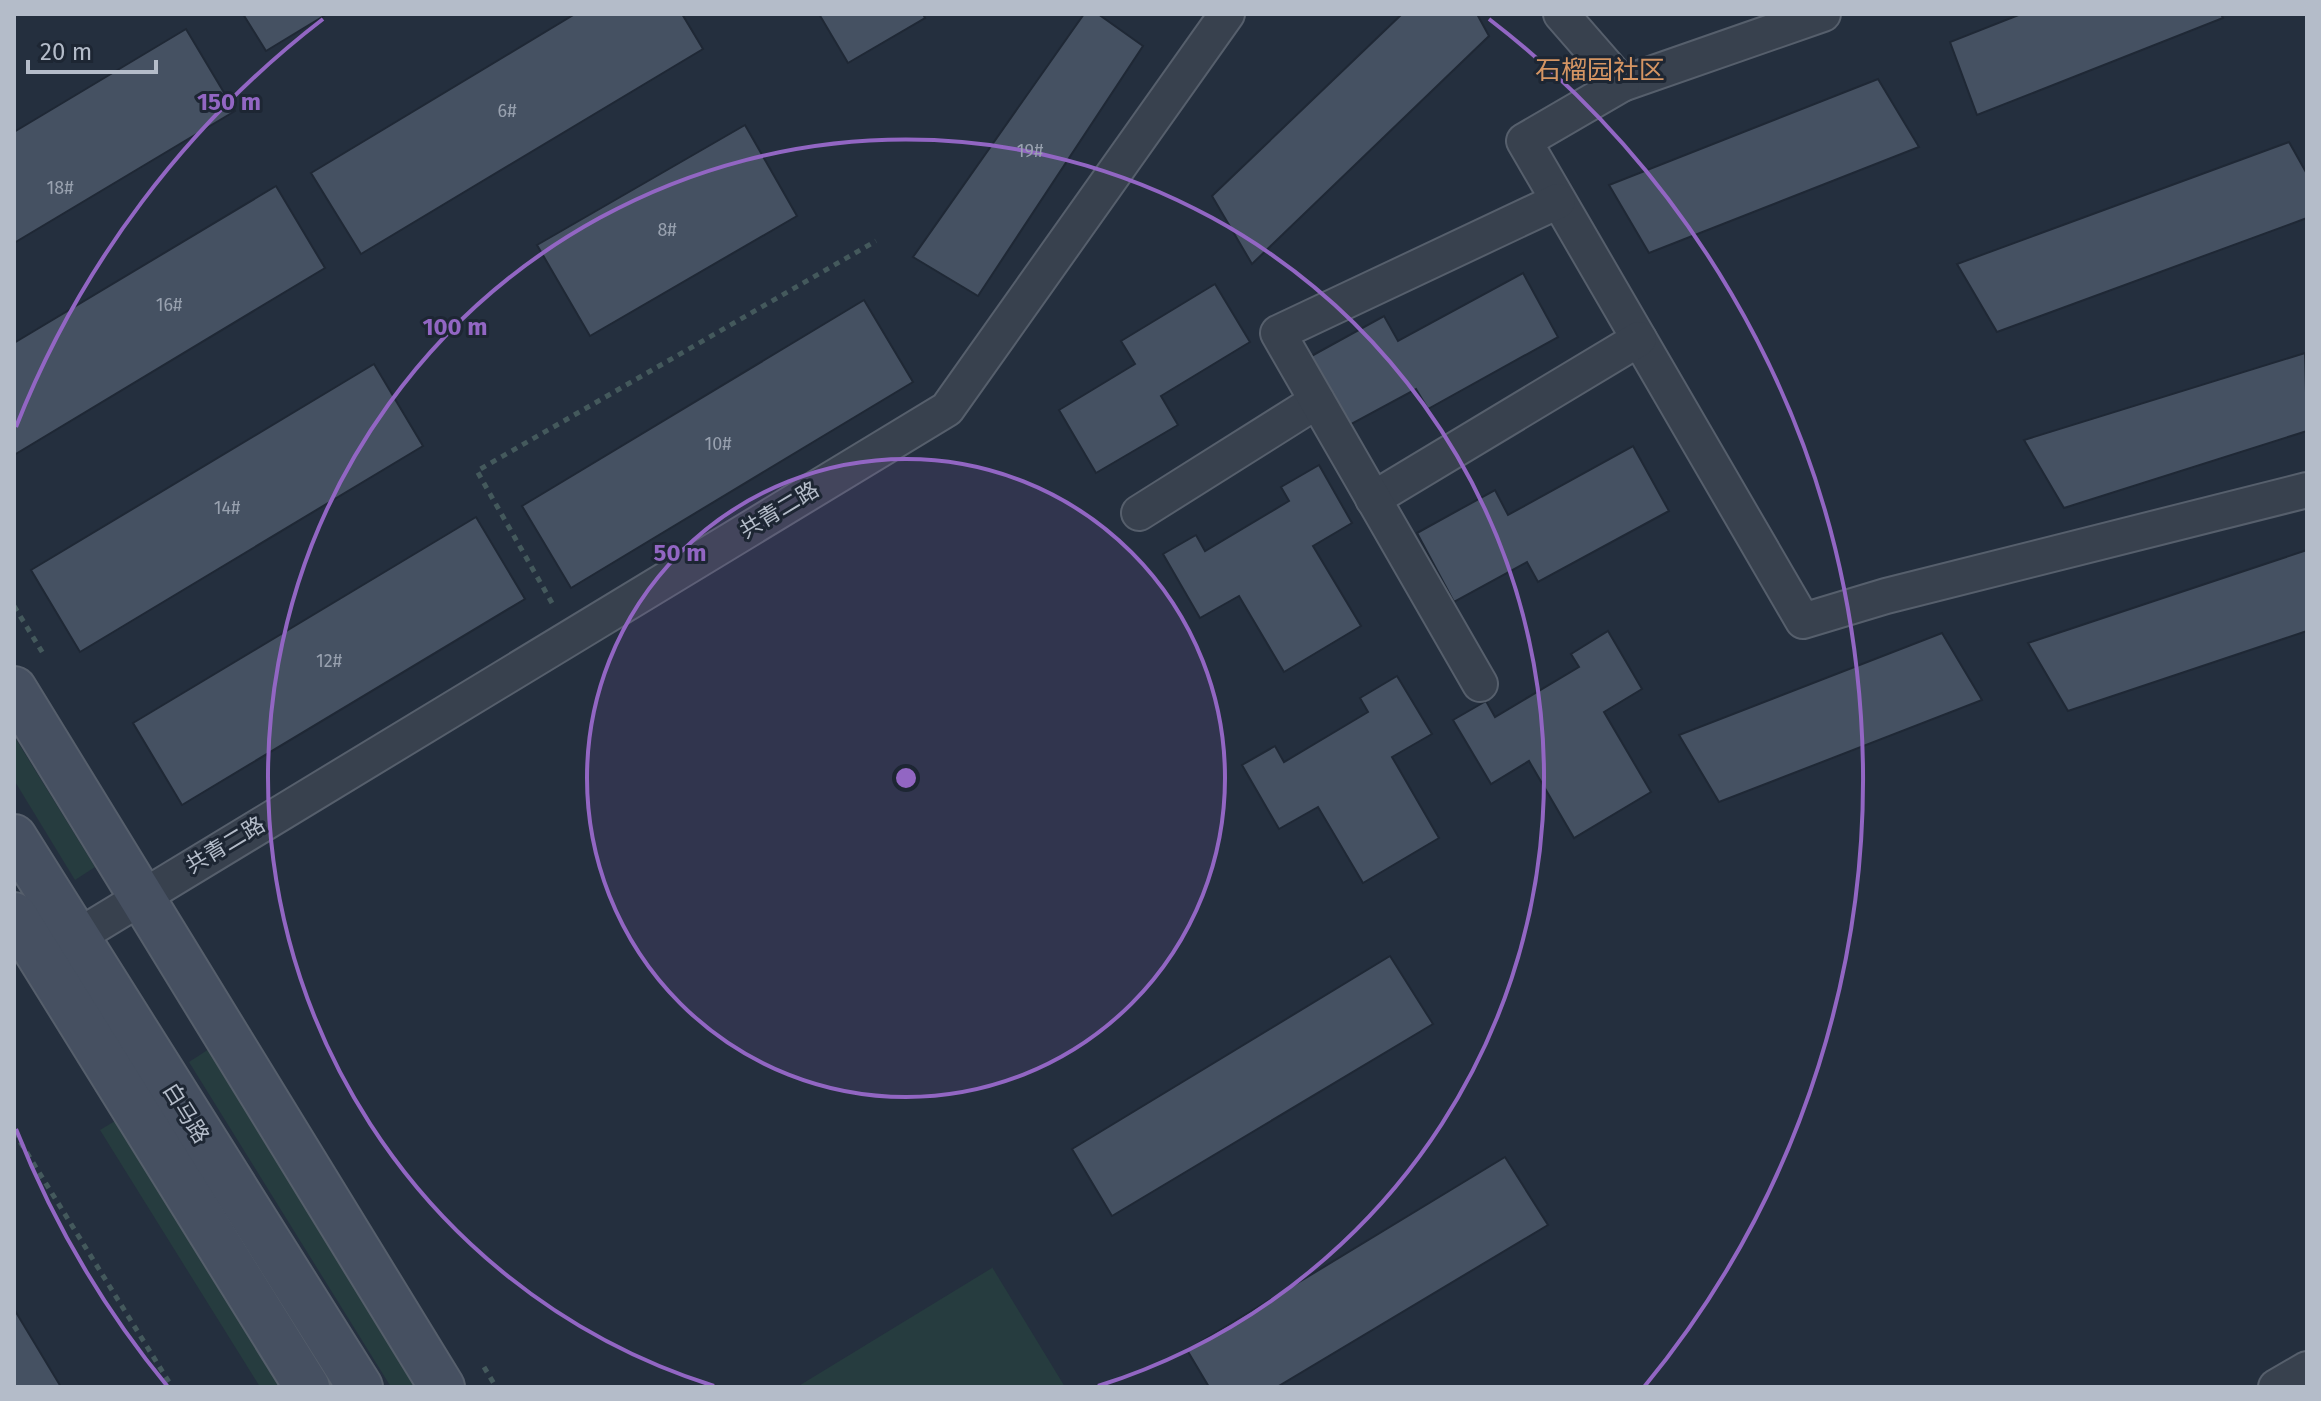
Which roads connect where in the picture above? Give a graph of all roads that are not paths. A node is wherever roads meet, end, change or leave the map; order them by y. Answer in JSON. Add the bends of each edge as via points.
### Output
{"nodes":[{"id":1,"x":1227,"y":14,"type":"edge"},
{"id":2,"x":1561,"y":14,"type":"edge"},
{"id":3,"x":1823,"y":14,"type":"edge"},
{"id":4,"x":1622,"y":84,"type":"junction"},
{"id":5,"x":1558,"y":201,"type":"junction"},
{"id":6,"x":1639,"y":339,"type":"junction"},
{"id":7,"x":1317,"y":401,"type":"junction"},
{"id":8,"x":2307,"y":490,"type":"edge"},
{"id":9,"x":1373,"y":499,"type":"junction"},
{"id":10,"x":1139,"y":513,"type":"dead end"},
{"id":11,"x":1480,"y":684,"type":"dead end"},
{"id":12,"x":14,"y":689,"type":"edge"},
{"id":13,"x":14,"y":837,"type":"edge"},
{"id":14,"x":142,"y":897,"type":"junction"},
{"id":15,"x":14,"y":915,"type":"edge"},
{"id":16,"x":75,"y":938,"type":"junction"},
{"id":17,"x":2307,"y":1369,"type":"edge"},
{"id":18,"x":307,"y":1387,"type":"edge"},
{"id":19,"x":360,"y":1387,"type":"edge"},
{"id":20,"x":442,"y":1387,"type":"edge"},
{"id":21,"x":2276,"y":1387,"type":"edge"}],
"edges":[{"from":1,"to":14,"type":"street","name":"共青二路","via":[[947,409]]},
{"from":2,"to":4,"type":"street"},
{"from":3,"to":4,"type":"street"},
{"from":4,"to":5,"type":"street","via":[[1524,141]]},
{"from":5,"to":6,"type":"street"},
{"from":5,"to":7,"type":"street","via":[[1278,333]]},
{"from":6,"to":8,"type":"street","via":[[1803,621]]},
{"from":6,"to":9,"type":"street"},
{"from":7,"to":9,"type":"street"},
{"from":7,"to":10,"type":"street"},
{"from":9,"to":11,"type":"street"},
{"from":12,"to":14,"type":"street"},
{"from":13,"to":16,"type":"street","name":"白马路"},
{"from":14,"to":16,"type":"street","name":"共青二路"},
{"from":14,"to":20,"type":"street"},
{"from":15,"to":18,"type":"street","name":"白马路"},
{"from":16,"to":19,"type":"street","name":"白马路"},
{"from":17,"to":21,"type":"street"}]}
